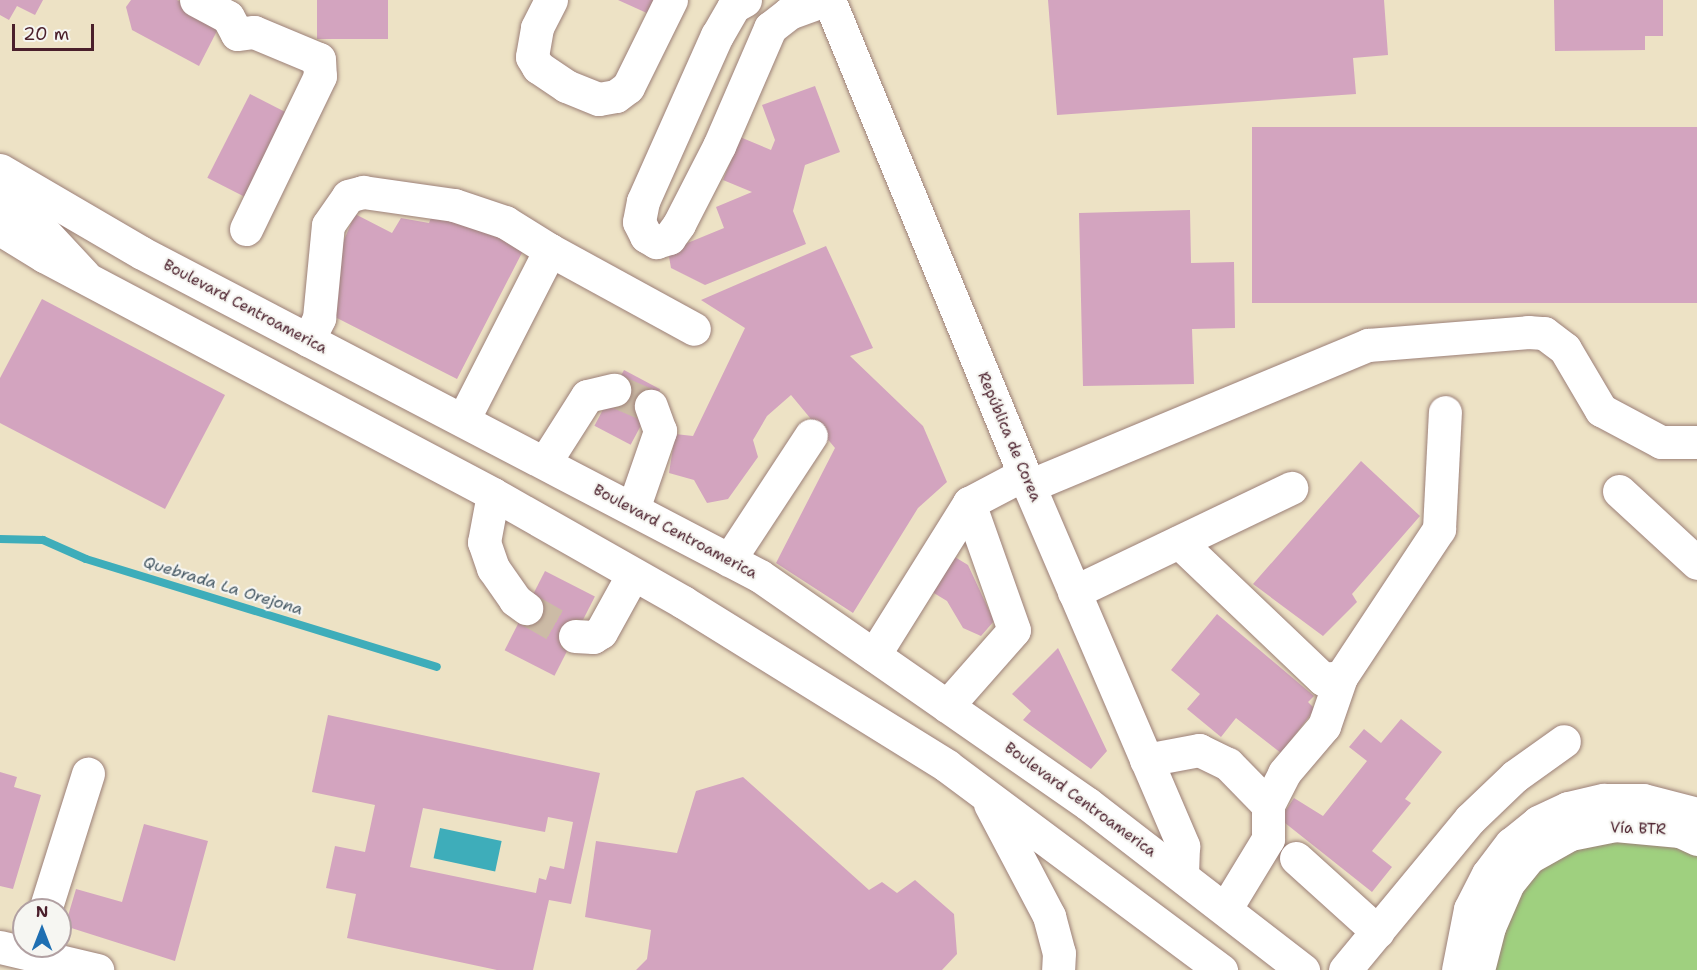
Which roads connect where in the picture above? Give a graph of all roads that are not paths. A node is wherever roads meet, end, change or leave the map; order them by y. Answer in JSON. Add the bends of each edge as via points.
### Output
{"nodes":[{"id":1,"x":196,"y":0,"type":"edge"},
{"id":2,"x":551,"y":0,"type":"edge"},
{"id":3,"x":671,"y":0,"type":"edge"},
{"id":4,"x":745,"y":0,"type":"edge"},
{"id":5,"x":827,"y":0,"type":"edge"},
{"id":6,"x":0,"y":170,"type":"edge"},
{"id":7,"x":0,"y":197,"type":"edge"},
{"id":8,"x":7,"y":226,"type":"edge"},
{"id":9,"x":246,"y":229,"type":"dead end"},
{"id":10,"x":117,"y":240,"type":"junction"},
{"id":11,"x":549,"y":250,"type":"junction"},
{"id":12,"x":694,"y":329,"type":"dead end"},
{"id":13,"x":308,"y":340,"type":"junction"},
{"id":14,"x":614,"y":390,"type":"tunnel mouth"},
{"id":15,"x":651,"y":406,"type":"dead end"},
{"id":16,"x":1445,"y":412,"type":"dead end"},
{"id":17,"x":463,"y":420,"type":"junction"},
{"id":18,"x":811,"y":435,"type":"dead end"},
{"id":19,"x":1697,"y":442,"type":"edge"},
{"id":20,"x":545,"y":462,"type":"junction"},
{"id":21,"x":1027,"y":480,"type":"junction"},
{"id":22,"x":1291,"y":488,"type":"dead end"},
{"id":23,"x":1619,"y":491,"type":"dead end"},
{"id":24,"x":493,"y":494,"type":"junction"},
{"id":25,"x":969,"y":503,"type":"junction"},
{"id":26,"x":633,"y":509,"type":"junction"},
{"id":27,"x":1179,"y":542,"type":"junction"},
{"id":28,"x":729,"y":560,"type":"junction"},
{"id":29,"x":1697,"y":562,"type":"edge"},
{"id":30,"x":633,"y":574,"type":"junction"},
{"id":31,"x":1074,"y":592,"type":"junction"},
{"id":32,"x":526,"y":608,"type":"tunnel mouth"},
{"id":33,"x":575,"y":636,"type":"tunnel mouth"},
{"id":34,"x":874,"y":655,"type":"junction"},
{"id":35,"x":1341,"y":677,"type":"junction"},
{"id":36,"x":946,"y":706,"type":"junction"},
{"id":37,"x":1564,"y":741,"type":"dead end"},
{"id":38,"x":1146,"y":760,"type":"junction"},
{"id":39,"x":88,"y":774,"type":"dead end"},
{"id":40,"x":985,"y":794,"type":"junction"},
{"id":41,"x":1268,"y":806,"type":"junction"},
{"id":42,"x":1697,"y":814,"type":"edge"},
{"id":43,"x":1697,"y":839,"type":"edge"},
{"id":44,"x":1296,"y":858,"type":"dead end"},
{"id":45,"x":1182,"y":873,"type":"junction"},
{"id":46,"x":49,"y":898,"type":"edge"},
{"id":47,"x":1226,"y":908,"type":"junction"},
{"id":48,"x":1378,"y":932,"type":"junction"},
{"id":49,"x":54,"y":958,"type":"edge"},
{"id":50,"x":97,"y":970,"type":"edge"},
{"id":51,"x":1058,"y":970,"type":"edge"},
{"id":52,"x":1221,"y":970,"type":"edge"},
{"id":53,"x":1303,"y":970,"type":"edge"},
{"id":54,"x":1345,"y":970,"type":"edge"},
{"id":55,"x":1458,"y":970,"type":"edge"},
{"id":56,"x":1478,"y":970,"type":"edge"}],
"edges":[{"from":1,"to":9,"type":"main road","via":[[228,17],[237,34],[254,32],[319,59],[320,76]]},
{"from":2,"to":3,"type":"main road","via":[[537,28],[532,57],[538,67],[566,86],[599,99],[616,96],[628,87]]},
{"from":4,"to":5,"type":"main road","via":[[734,6],[717,35],[643,201],[639,222],[646,236],[656,242],[669,238],[679,224],[719,146],[770,28],[789,13]]},
{"from":5,"to":21,"type":"main road","name":"República de Corea"},
{"from":6,"to":10,"type":"main road","name":"Boulevard Centroamerica"},
{"from":7,"to":8,"type":"main road"},
{"from":8,"to":10,"type":"main road"},
{"from":8,"to":24,"type":"main road","via":[[87,279]]},
{"from":10,"to":13,"type":"main road","name":"Boulevard Centroamerica"},
{"from":11,"to":12,"type":"main road"},
{"from":11,"to":13,"type":"main road","via":[[506,222],[454,205],[363,192],[348,196],[328,225],[318,318]]},
{"from":11,"to":17,"type":"main road"},
{"from":13,"to":17,"type":"main road","name":"Boulevard Centroamerica"},
{"from":14,"to":20,"type":"main road","via":[[587,396]]},
{"from":15,"to":26,"type":"main road","via":[[660,431]]},
{"from":16,"to":35,"type":"main road","via":[[1439,529]]},
{"from":17,"to":20,"type":"main road","name":"Boulevard Centroamerica"},
{"from":18,"to":28,"type":"main road"},
{"from":19,"to":21,"type":"main road","via":[[1660,442],[1601,410],[1565,349],[1544,333],[1368,334]]},
{"from":20,"to":26,"type":"main road","name":"Boulevard Centroamerica"},
{"from":21,"to":25,"type":"main road"},
{"from":21,"to":31,"type":"main road","name":"República de Corea"},
{"from":22,"to":27,"type":"main road"},
{"from":23,"to":29,"type":"main road"},
{"from":24,"to":30,"type":"main road"},
{"from":24,"to":32,"type":"main road","via":[[484,542],[494,568],[515,600]]},
{"from":25,"to":34,"type":"main road"},
{"from":25,"to":36,"type":"main road","via":[[1014,630]]},
{"from":26,"to":28,"type":"main road","name":"Boulevard Centroamerica"},
{"from":27,"to":31,"type":"main road"},
{"from":27,"to":35,"type":"main road","via":[[1323,679]]},
{"from":28,"to":34,"type":"main road","name":"Boulevard Centroamerica","via":[[760,576]]},
{"from":30,"to":33,"type":"main road","via":[[601,632],[593,637]]},
{"from":30,"to":40,"type":"main road","via":[[937,759]]},
{"from":31,"to":38,"type":"main road","name":"República de Corea"},
{"from":34,"to":36,"type":"main road","name":"Boulevard Centroamerica"},
{"from":35,"to":41,"type":"main road","via":[[1324,726],[1284,773]]},
{"from":36,"to":45,"type":"main road","name":"Boulevard Centroamerica"},
{"from":37,"to":48,"type":"main road","via":[[1515,776],[1470,819]]},
{"from":38,"to":41,"type":"main road","via":[[1199,750],[1228,764]]},
{"from":38,"to":45,"type":"main road","name":"República de Corea","via":[[1183,846]]},
{"from":39,"to":46,"type":"main road"},
{"from":40,"to":51,"type":"main road","via":[[1049,916],[1059,953]]},
{"from":40,"to":52,"type":"main road"},
{"from":41,"to":47,"type":"main road","via":[[1268,839]]},
{"from":42,"to":55,"type":"main road","via":[[1643,800],[1604,800],[1568,808],[1538,822],[1511,844],[1488,874],[1470,909]]},
{"from":43,"to":56,"type":"main road","name":"Vía BTR","via":[[1680,831],[1615,825],[1570,834],[1529,857],[1508,883],[1489,927]]},
{"from":44,"to":48,"type":"main road"},
{"from":45,"to":47,"type":"main road","name":"Boulevard Centroamerica"},
{"from":47,"to":53,"type":"main road","name":"Boulevard Centroamerica"},
{"from":48,"to":54,"type":"main road"},
{"from":49,"to":50,"type":"main road"}]}
